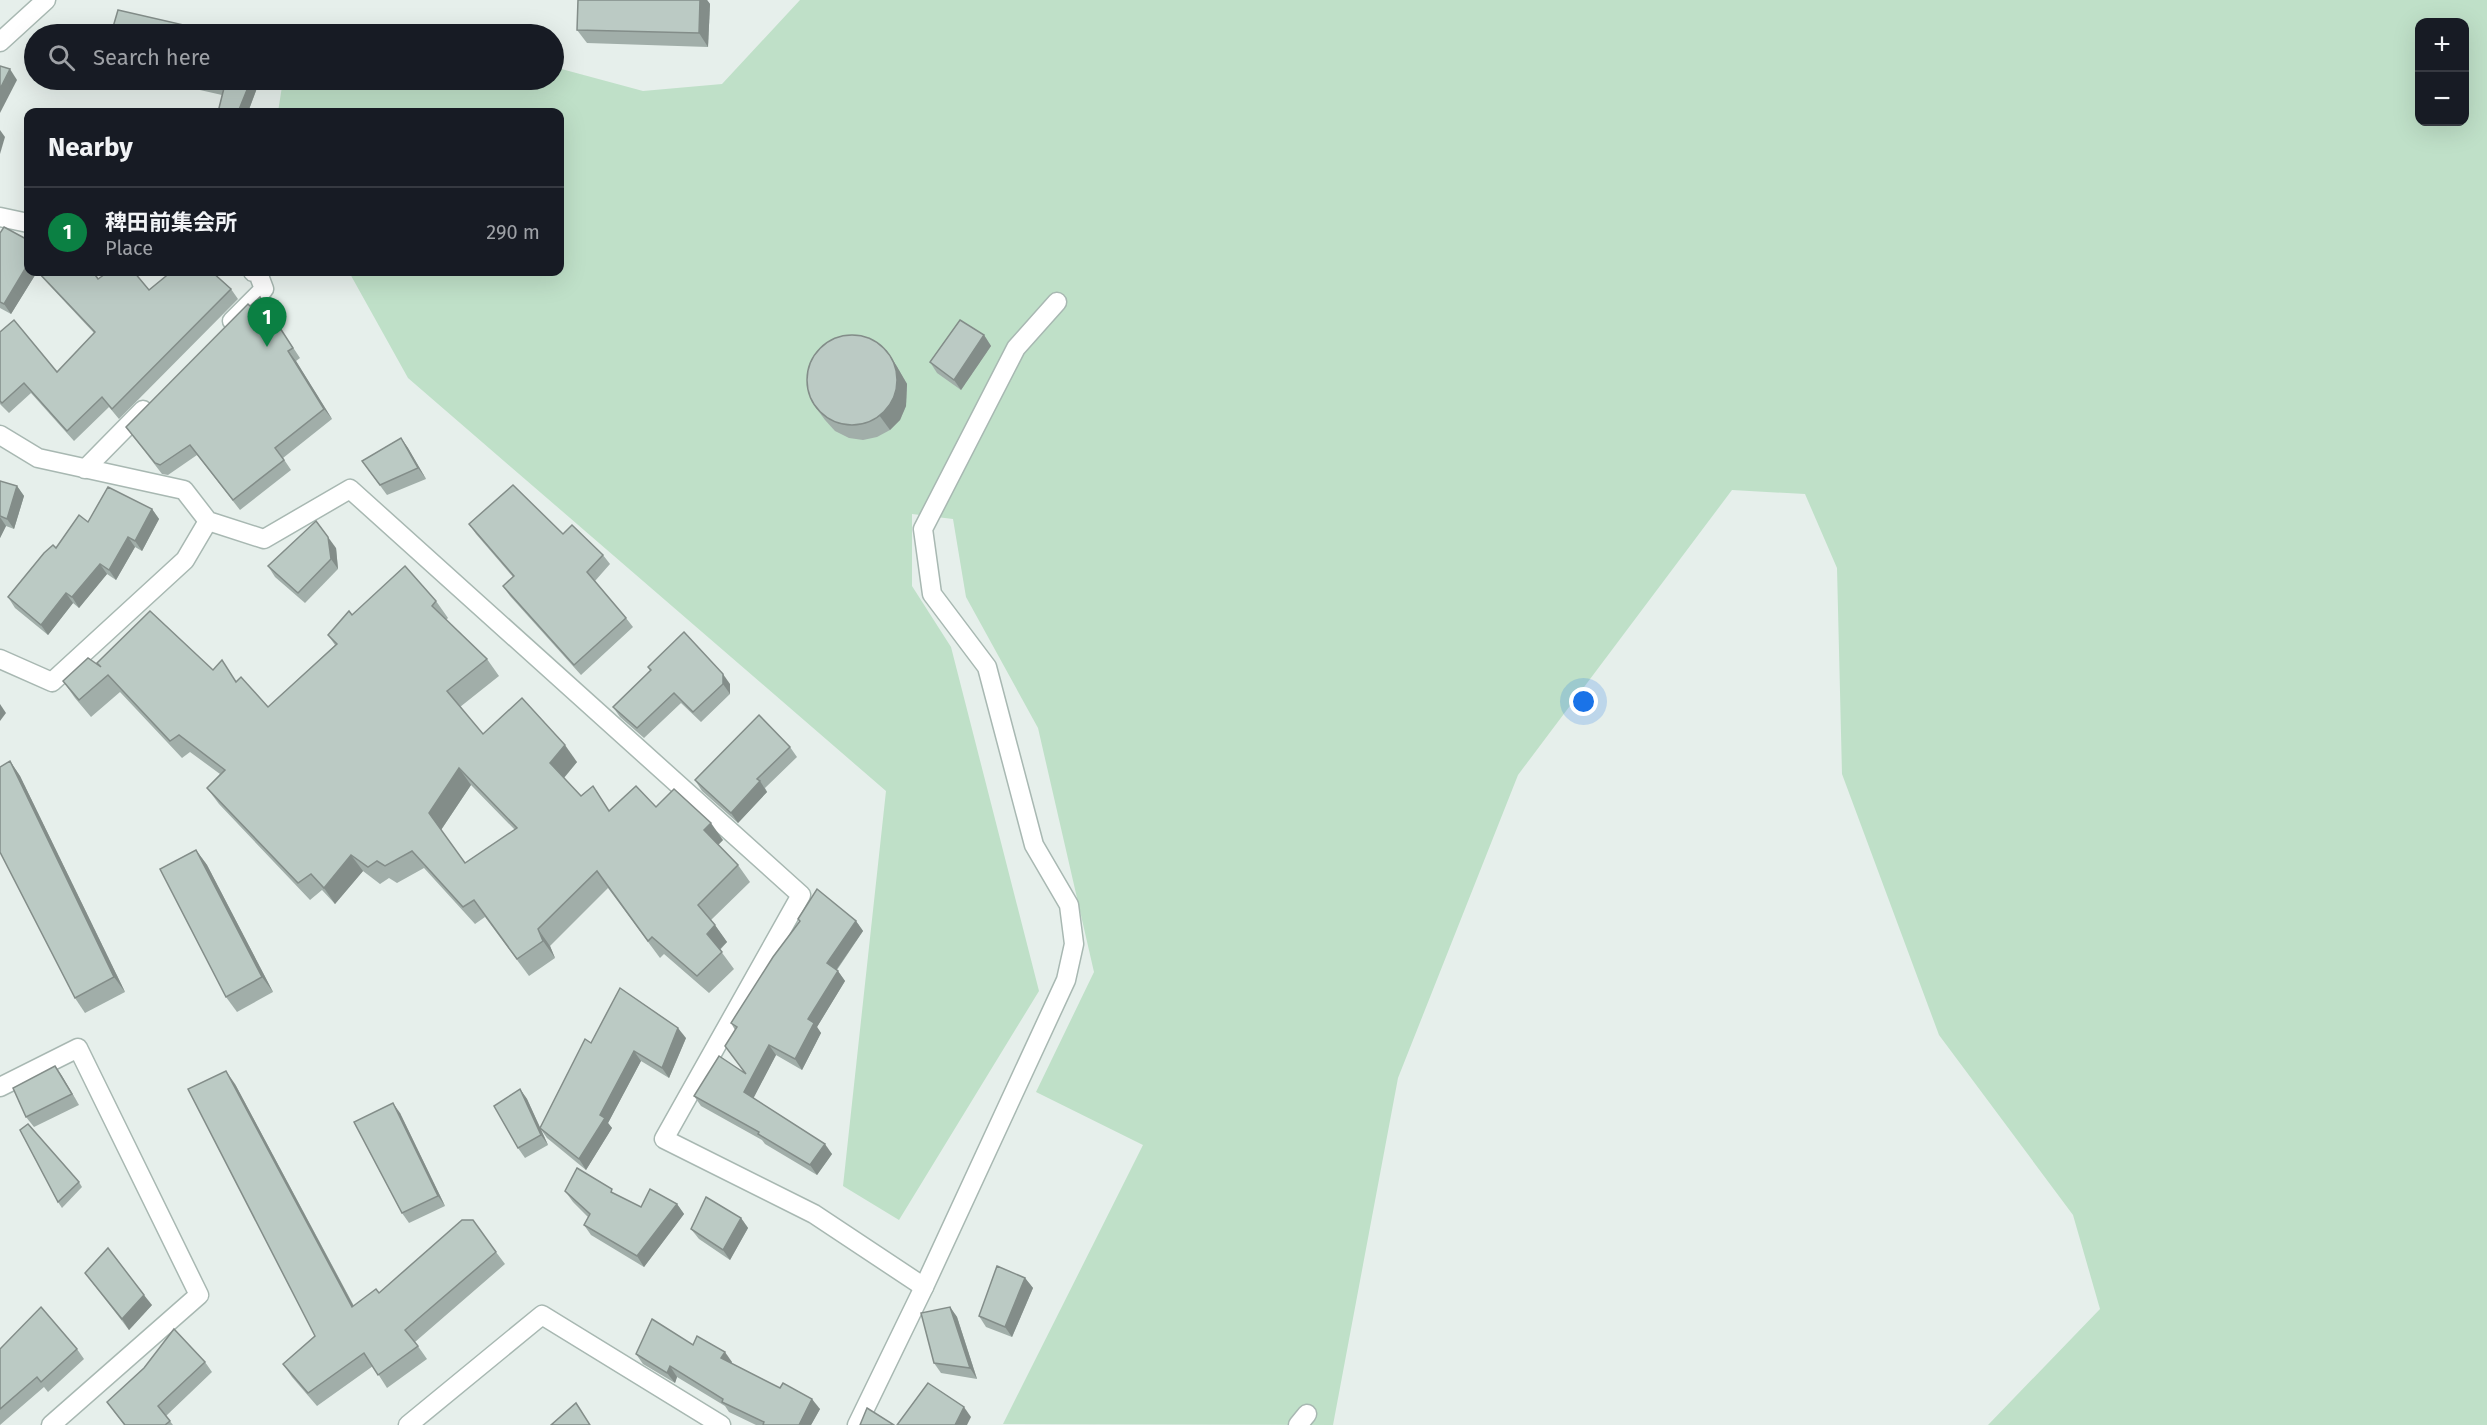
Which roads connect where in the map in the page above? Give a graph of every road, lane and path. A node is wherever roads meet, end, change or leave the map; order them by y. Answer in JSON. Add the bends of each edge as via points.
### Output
{"nodes":[{"id":1,"x":46,"y":0,"type":"edge"},
{"id":2,"x":0,"y":42,"type":"edge"},
{"id":3,"x":0,"y":217,"type":"edge"},
{"id":4,"x":24,"y":222,"type":"edge"},
{"id":5,"x":259,"y":276,"type":"edge"},
{"id":6,"x":1057,"y":302,"type":"dead end"},
{"id":7,"x":223,"y":330,"type":"edge"},
{"id":8,"x":158,"y":395,"type":"edge"},
{"id":9,"x":0,"y":435,"type":"edge"},
{"id":10,"x":85,"y":468,"type":"junction"},
{"id":11,"x":208,"y":521,"type":"junction"},
{"id":12,"x":0,"y":659,"type":"edge"},
{"id":13,"x":0,"y":1087,"type":"edge"},
{"id":14,"x":924,"y":1287,"type":"junction"},
{"id":15,"x":713,"y":1423,"type":"edge"},
{"id":16,"x":51,"y":1425,"type":"edge"},
{"id":17,"x":408,"y":1425,"type":"edge"},
{"id":18,"x":857,"y":1425,"type":"edge"}],
"edges":[{"from":1,"to":2,"type":"street"},
{"from":3,"to":4,"type":"street"},
{"from":5,"to":7,"type":"street","via":[[264,289]]},
{"from":6,"to":14,"type":"street","via":[[1016,348],[923,529],[932,594],[987,667],[1034,845],[1069,905],[1074,944],[1066,980]]},
{"from":8,"to":10,"type":"street"},
{"from":9,"to":10,"type":"street","via":[[38,458]]},
{"from":10,"to":11,"type":"street","via":[[184,490]]},
{"from":11,"to":12,"type":"street","via":[[184,560],[52,682]]},
{"from":11,"to":14,"type":"street","via":[[264,539],[350,489],[801,895],[664,1139],[814,1214]]},
{"from":13,"to":16,"type":"street","via":[[78,1048],[199,1295]]},
{"from":14,"to":18,"type":"street"},
{"from":15,"to":17,"type":"street","via":[[542,1315]]}]}
